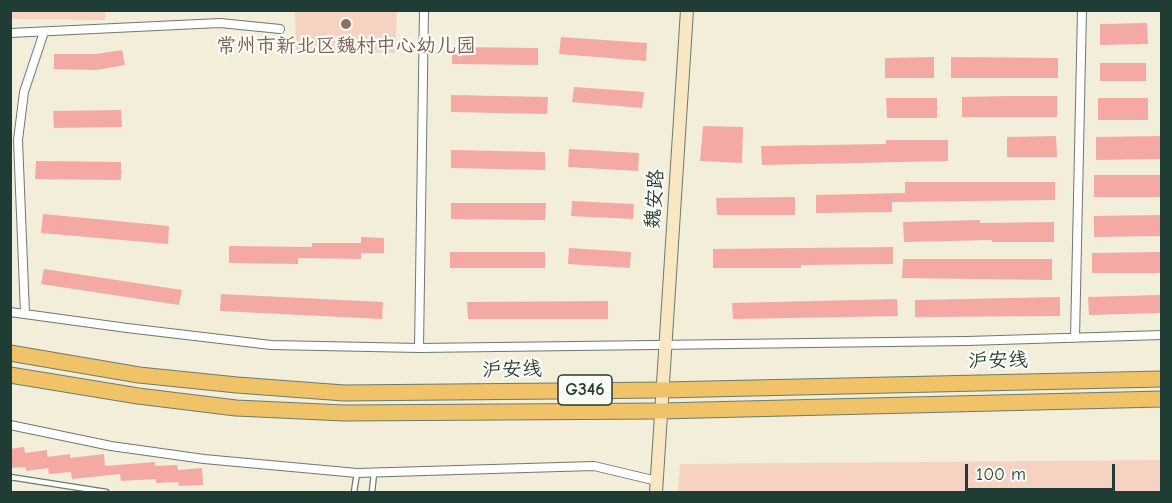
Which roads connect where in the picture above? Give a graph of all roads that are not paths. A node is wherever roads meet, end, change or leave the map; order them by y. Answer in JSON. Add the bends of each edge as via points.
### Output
{"nodes":[{"id":1,"x":424,"y":10,"type":"edge"},
{"id":2,"x":687,"y":10,"type":"edge"},
{"id":3,"x":1082,"y":10,"type":"edge"},
{"id":4,"x":280,"y":29,"type":"dead end"},
{"id":5,"x":44,"y":32,"type":"junction"},
{"id":6,"x":10,"y":33,"type":"edge"},
{"id":7,"x":10,"y":312,"type":"edge"},
{"id":8,"x":25,"y":314,"type":"junction"},
{"id":9,"x":1161,"y":335,"type":"edge"},
{"id":10,"x":1075,"y":338,"type":"junction"},
{"id":11,"x":666,"y":345,"type":"junction"},
{"id":12,"x":419,"y":348,"type":"junction"},
{"id":13,"x":10,"y":353,"type":"edge"},
{"id":14,"x":10,"y":375,"type":"edge"},
{"id":15,"x":1161,"y":379,"type":"edge"},
{"id":16,"x":663,"y":390,"type":"junction"},
{"id":17,"x":1161,"y":399,"type":"edge"},
{"id":18,"x":661,"y":411,"type":"junction"},
{"id":19,"x":10,"y":425,"type":"edge"},
{"id":20,"x":357,"y":473,"type":"junction"},
{"id":21,"x":374,"y":473,"type":"junction"},
{"id":22,"x":10,"y":477,"type":"edge"},
{"id":23,"x":656,"y":487,"type":"edge"},
{"id":24,"x":94,"y":492,"type":"edge"},
{"id":25,"x":106,"y":492,"type":"edge"},
{"id":26,"x":354,"y":492,"type":"edge"},
{"id":27,"x":372,"y":492,"type":"edge"}],
"edges":[{"from":1,"to":12,"type":"street"},
{"from":2,"to":11,"type":"main road","name":"魏安路"},
{"from":3,"to":10,"type":"street"},
{"from":4,"to":5,"type":"street","via":[[220,23]]},
{"from":5,"to":6,"type":"street"},
{"from":5,"to":8,"type":"street","via":[[24,92],[18,140]]},
{"from":7,"to":8,"type":"street"},
{"from":8,"to":12,"type":"street","via":[[271,345]]},
{"from":9,"to":10,"type":"street"},
{"from":10,"to":11,"type":"street"},
{"from":11,"to":12,"type":"street"},
{"from":11,"to":16,"type":"main road","name":"魏安路"},
{"from":13,"to":16,"type":"highway","name":"沪安线","number":"G346","via":[[139,375],[344,393]]},
{"from":14,"to":18,"type":"highway","number":"G346","via":[[138,396],[247,408],[344,413]]},
{"from":15,"to":16,"type":"highway","name":"沪安线","number":"G346"},
{"from":16,"to":18,"type":"main road","name":"魏安路"},
{"from":17,"to":18,"type":"highway","number":"G346"},
{"from":18,"to":23,"type":"main road","name":"魏安路"},
{"from":19,"to":20,"type":"street","via":[[111,446],[204,459]]},
{"from":20,"to":21,"type":"street"},
{"from":20,"to":26,"type":"lane"},
{"from":21,"to":23,"type":"street","via":[[594,466]]},
{"from":21,"to":27,"type":"lane"},
{"from":22,"to":24,"type":"lane"},
{"from":24,"to":25,"type":"lane"}]}
